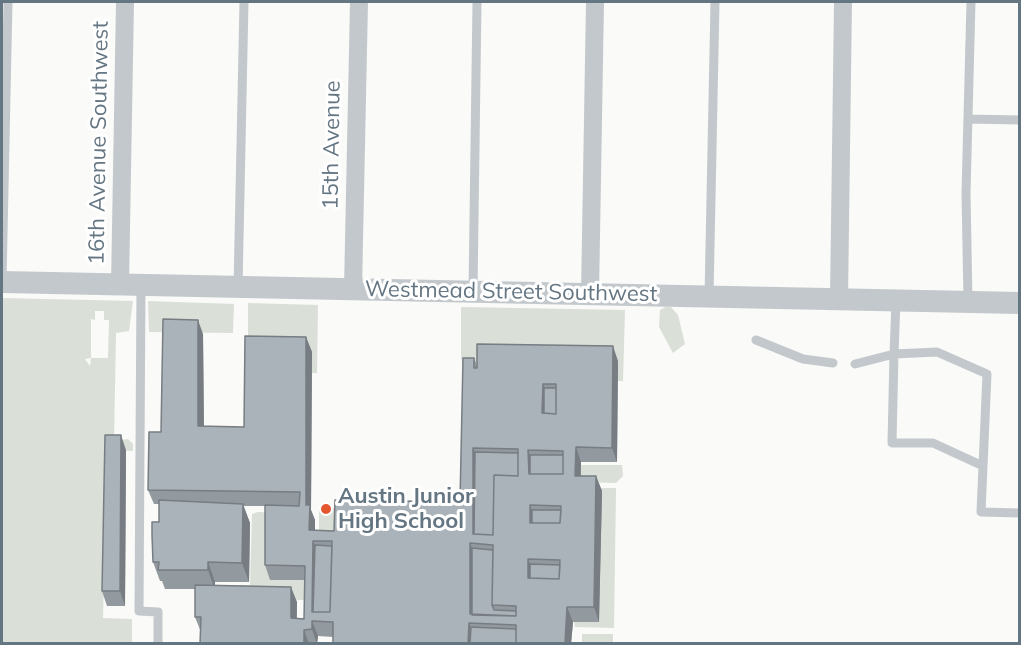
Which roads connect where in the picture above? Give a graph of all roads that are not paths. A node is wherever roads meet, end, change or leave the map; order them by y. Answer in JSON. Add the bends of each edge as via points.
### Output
{"nodes":[{"id":1,"x":8,"y":2,"type":"edge"},
{"id":2,"x":125,"y":2,"type":"edge"},
{"id":3,"x":244,"y":2,"type":"edge"},
{"id":4,"x":359,"y":2,"type":"edge"},
{"id":5,"x":477,"y":2,"type":"edge"},
{"id":6,"x":596,"y":2,"type":"edge"},
{"id":7,"x":715,"y":2,"type":"edge"},
{"id":8,"x":843,"y":2,"type":"edge"},
{"id":9,"x":971,"y":2,"type":"edge"},
{"id":10,"x":968,"y":119,"type":"junction"},
{"id":11,"x":1020,"y":120,"type":"edge"},
{"id":12,"x":2,"y":282,"type":"edge"},
{"id":13,"x":130,"y":285,"type":"junction"},
{"id":14,"x":238,"y":287,"type":"junction"},
{"id":15,"x":353,"y":289,"type":"junction"},
{"id":16,"x":473,"y":291,"type":"junction"},
{"id":17,"x":590,"y":294,"type":"junction"},
{"id":18,"x":709,"y":296,"type":"junction"},
{"id":19,"x":839,"y":299,"type":"junction"},
{"id":20,"x":896,"y":300,"type":"junction"},
{"id":21,"x":968,"y":302,"type":"junction"},
{"id":22,"x":1020,"y":303,"type":"edge"},
{"id":23,"x":756,"y":340,"type":"dead end"},
{"id":24,"x":894,"y":354,"type":"junction"},
{"id":25,"x":833,"y":363,"type":"dead end"},
{"id":26,"x":855,"y":364,"type":"dead end"},
{"id":27,"x":983,"y":466,"type":"junction"},
{"id":28,"x":1020,"y":513,"type":"edge"},
{"id":29,"x":158,"y":644,"type":"edge"}],
"edges":[{"from":1,"to":12,"type":"lane"},
{"from":2,"to":13,"type":"street","name":"16th Avenue Southwest"},
{"from":3,"to":14,"type":"lane"},
{"from":4,"to":15,"type":"street","name":"15th Avenue"},
{"from":5,"to":16,"type":"lane"},
{"from":6,"to":17,"type":"street"},
{"from":7,"to":18,"type":"lane"},
{"from":8,"to":19,"type":"street"},
{"from":9,"to":10,"type":"lane"},
{"from":10,"to":11,"type":"lane"},
{"from":10,"to":21,"type":"lane"},
{"from":12,"to":13,"type":"street","name":"Westmead Street Southwest"},
{"from":13,"to":14,"type":"street","name":"Westmead Street Southwest"},
{"from":13,"to":29,"type":"lane","via":[[139,611],[158,612]]},
{"from":14,"to":15,"type":"street","name":"Westmead Street Southwest"},
{"from":15,"to":16,"type":"street","name":"Westmead Street Southwest"},
{"from":16,"to":17,"type":"street","name":"Westmead Street Southwest"},
{"from":17,"to":18,"type":"street","name":"Westmead Street Southwest"},
{"from":18,"to":19,"type":"street","name":"Westmead Street Southwest"},
{"from":19,"to":20,"type":"street","name":"Westmead Street Southwest"},
{"from":20,"to":21,"type":"street","name":"Westmead Street Southwest"},
{"from":20,"to":24,"type":"lane"},
{"from":21,"to":22,"type":"street","name":"Westmead Street Southwest"},
{"from":23,"to":25,"type":"lane","via":[[803,358]]},
{"from":24,"to":26,"type":"lane"},
{"from":24,"to":27,"type":"lane","via":[[892,443],[933,443]]},
{"from":24,"to":27,"type":"lane","via":[[937,352],[987,374]]},
{"from":27,"to":28,"type":"lane","via":[[981,512]]}]}
